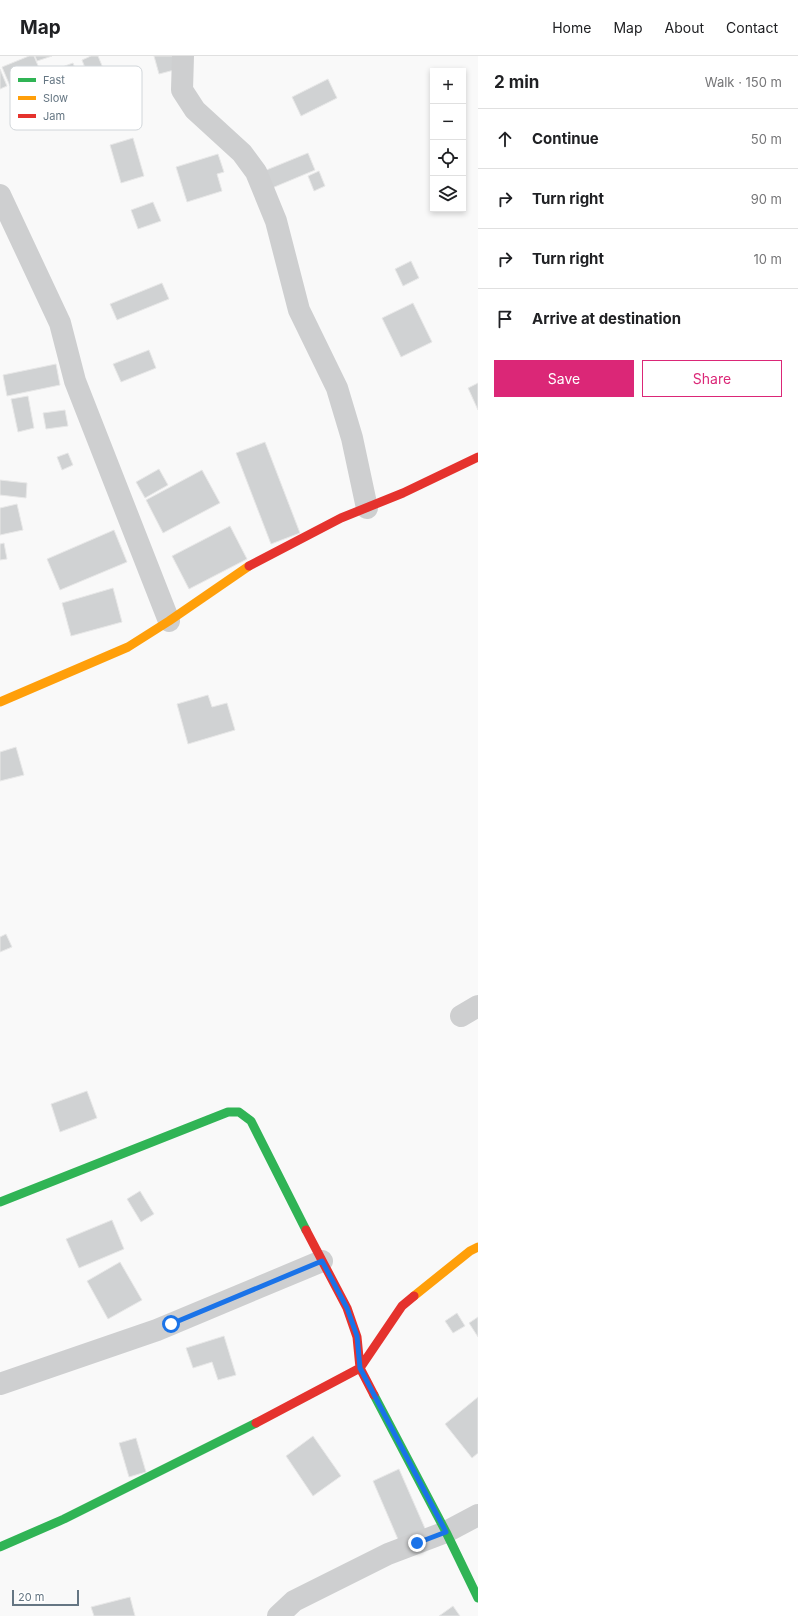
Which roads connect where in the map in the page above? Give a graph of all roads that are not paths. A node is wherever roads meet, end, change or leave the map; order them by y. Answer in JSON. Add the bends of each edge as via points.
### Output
{"nodes":[{"id":1,"x":183,"y":56,"type":"edge"},
{"id":2,"x":0,"y":195,"type":"edge"},
{"id":3,"x":478,"y":457,"type":"edge"},
{"id":4,"x":367,"y":508,"type":"junction"},
{"id":5,"x":169,"y":621,"type":"junction"},
{"id":6,"x":0,"y":702,"type":"edge"},
{"id":7,"x":0,"y":1202,"type":"edge"},
{"id":8,"x":478,"y":1247,"type":"edge"},
{"id":9,"x":322,"y":1261,"type":"junction"},
{"id":10,"x":360,"y":1368,"type":"junction"},
{"id":11,"x":0,"y":1384,"type":"edge"},
{"id":12,"x":478,"y":1515,"type":"edge"},
{"id":13,"x":446,"y":1532,"type":"junction"},
{"id":14,"x":0,"y":1547,"type":"edge"},
{"id":15,"x":478,"y":1598,"type":"edge"},
{"id":16,"x":278,"y":1616,"type":"edge"}],
"edges":[{"from":1,"to":4,"type":"street","via":[[182,90],[195,110],[242,153],[256,172],[276,221],[299,310],[337,388],[352,438]]},
{"from":2,"to":5,"type":"street","via":[[60,323],[75,381]]},
{"from":3,"to":4,"type":"street"},
{"from":4,"to":5,"type":"street","via":[[341,518],[241,570]]},
{"from":5,"to":6,"type":"street","via":[[128,647]]},
{"from":7,"to":9,"type":"street","via":[[228,1112],[239,1112],[251,1121]]},
{"from":8,"to":10,"type":"street","via":[[402,1306]]},
{"from":9,"to":10,"type":"street","via":[[347,1308],[357,1336]]},
{"from":9,"to":11,"type":"street","via":[[157,1330]]},
{"from":10,"to":13,"type":"street"},
{"from":10,"to":14,"type":"street","via":[[197,1454],[64,1519]]},
{"from":12,"to":13,"type":"street"},
{"from":13,"to":15,"type":"street"},
{"from":13,"to":16,"type":"street","via":[[388,1554],[294,1601]]}]}
